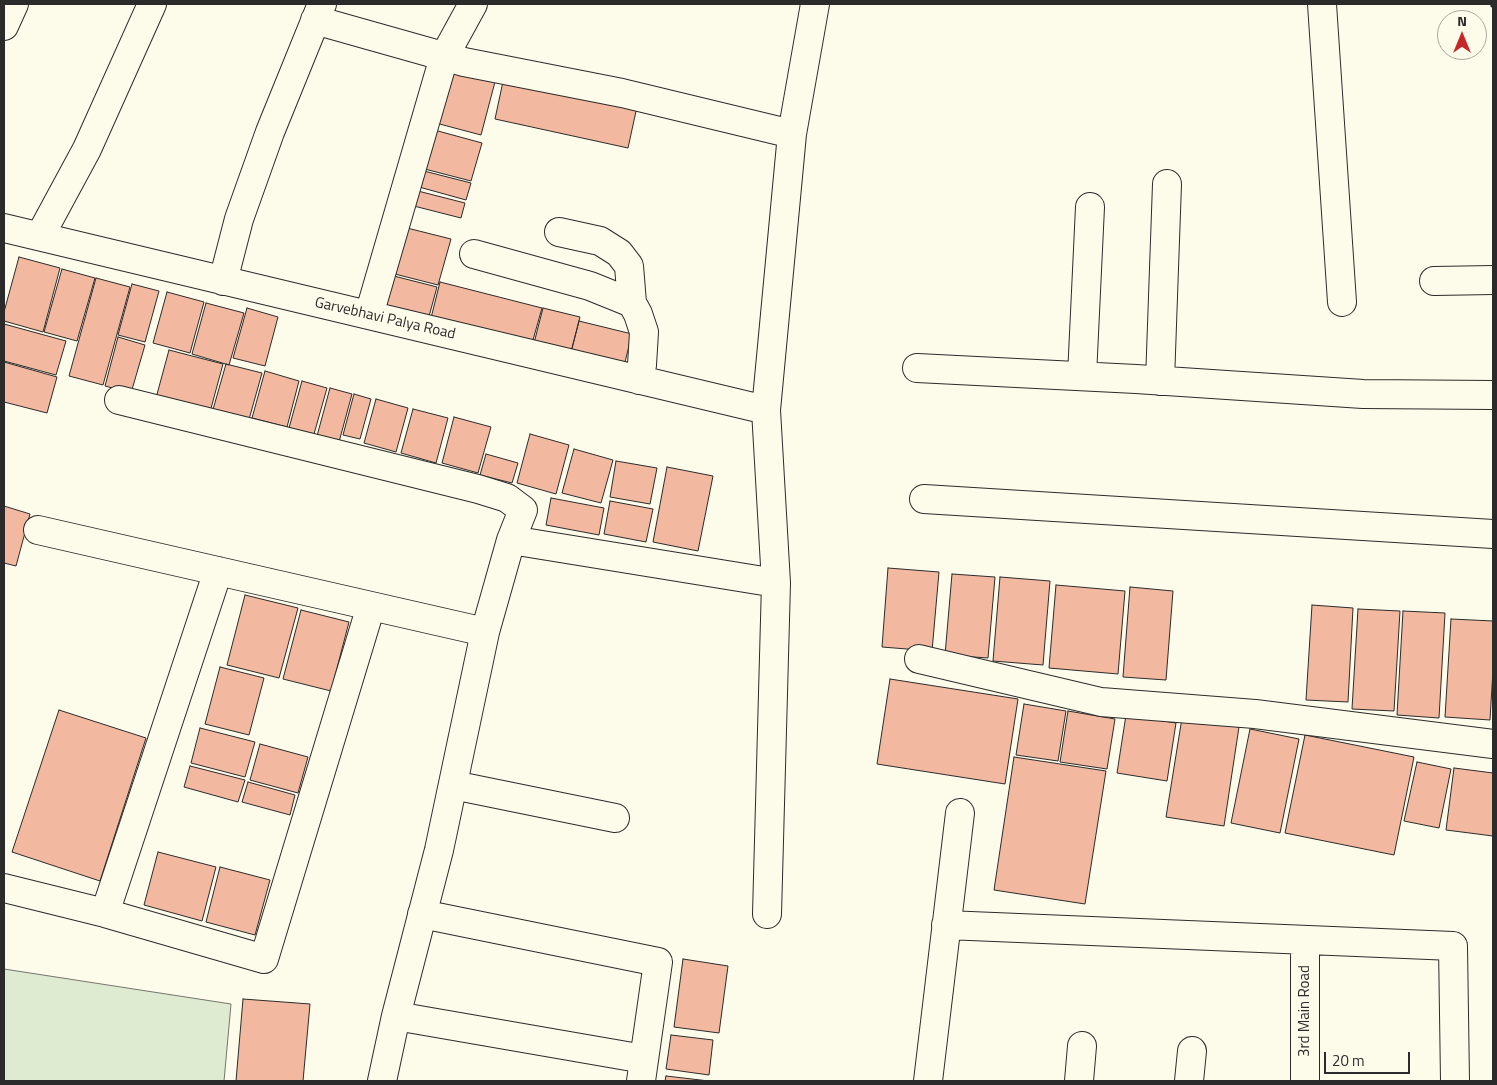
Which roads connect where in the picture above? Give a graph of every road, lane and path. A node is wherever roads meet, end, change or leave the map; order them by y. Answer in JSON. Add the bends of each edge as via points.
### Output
{"nodes":[{"id":1,"x":14,"y":4,"type":"edge"},
{"id":2,"x":152,"y":4,"type":"edge"},
{"id":3,"x":473,"y":4,"type":"edge"},
{"id":4,"x":815,"y":4,"type":"edge"},
{"id":5,"x":1322,"y":4,"type":"edge"},
{"id":6,"x":318,"y":12,"type":"edge"},
{"id":7,"x":4,"y":26,"type":"edge"},
{"id":8,"x":444,"y":57,"type":"junction"},
{"id":9,"x":792,"y":134,"type":"junction"},
{"id":10,"x":1167,"y":184,"type":"dead end"},
{"id":11,"x":1090,"y":207,"type":"dead end"},
{"id":12,"x":5,"y":231,"type":"edge"},
{"id":13,"x":559,"y":232,"type":"dead end"},
{"id":14,"x":40,"y":236,"type":"junction"},
{"id":15,"x":474,"y":254,"type":"dead end"},
{"id":16,"x":223,"y":280,"type":"junction"},
{"id":17,"x":1493,"y":280,"type":"edge"},
{"id":18,"x":1434,"y":282,"type":"dead end"},
{"id":19,"x":1342,"y":302,"type":"dead end"},
{"id":20,"x":632,"y":303,"type":"junction"},
{"id":21,"x":369,"y":315,"type":"junction"},
{"id":22,"x":918,"y":368,"type":"dead end"},
{"id":23,"x":1082,"y":376,"type":"junction"},
{"id":24,"x":639,"y":380,"type":"junction"},
{"id":25,"x":1160,"y":381,"type":"junction"},
{"id":26,"x":1493,"y":395,"type":"edge"},
{"id":27,"x":119,"y":400,"type":"dead end"},
{"id":28,"x":766,"y":410,"type":"junction"},
{"id":29,"x":924,"y":499,"type":"dead end"},
{"id":30,"x":38,"y":530,"type":"dead end"},
{"id":31,"x":1493,"y":534,"type":"edge"},
{"id":32,"x":511,"y":540,"type":"junction"},
{"id":33,"x":218,"y":571,"type":"junction"},
{"id":34,"x":776,"y":582,"type":"junction"},
{"id":35,"x":372,"y":606,"type":"junction"},
{"id":36,"x":485,"y":632,"type":"junction"},
{"id":37,"x":919,"y":659,"type":"dead end"},
{"id":38,"x":1493,"y":744,"type":"edge"},
{"id":39,"x":453,"y":785,"type":"junction"},
{"id":40,"x":960,"y":813,"type":"dead end"},
{"id":41,"x":615,"y":818,"type":"dead end"},
{"id":42,"x":4,"y":888,"type":"edge"},
{"id":43,"x":104,"y":913,"type":"junction"},
{"id":44,"x":422,"y":914,"type":"junction"},
{"id":45,"x":767,"y":914,"type":"dead end"},
{"id":46,"x":946,"y":925,"type":"junction"},
{"id":47,"x":1305,"y":940,"type":"junction"},
{"id":48,"x":396,"y":1016,"type":"junction"},
{"id":49,"x":1082,"y":1046,"type":"dead end"},
{"id":50,"x":1192,"y":1051,"type":"dead end"},
{"id":51,"x":642,"y":1070,"type":"edge"},
{"id":52,"x":382,"y":1081,"type":"edge"},
{"id":53,"x":928,"y":1081,"type":"edge"},
{"id":54,"x":1078,"y":1081,"type":"edge"},
{"id":55,"x":1189,"y":1081,"type":"edge"},
{"id":56,"x":1305,"y":1081,"type":"edge"},
{"id":57,"x":1455,"y":1081,"type":"edge"}],
"edges":[{"from":1,"to":7,"type":"street"},
{"from":2,"to":14,"type":"street","via":[[87,149]]},
{"from":3,"to":8,"type":"street"},
{"from":4,"to":9,"type":"street"},
{"from":5,"to":19,"type":"street"},
{"from":6,"to":8,"type":"street"},
{"from":6,"to":16,"type":"street","via":[[239,219]]},
{"from":8,"to":9,"type":"street","via":[[622,93]]},
{"from":8,"to":21,"type":"street"},
{"from":9,"to":28,"type":"street"},
{"from":10,"to":25,"type":"street"},
{"from":11,"to":23,"type":"street"},
{"from":12,"to":14,"type":"street","name":"Garvebhavi Palya Road"},
{"from":13,"to":20,"type":"street","via":[[600,241],[619,253],[629,266]]},
{"from":14,"to":16,"type":"street","name":"Garvebhavi Palya Road"},
{"from":15,"to":20,"type":"street","via":[[590,286]]},
{"from":16,"to":21,"type":"street","name":"Garvebhavi Palya Road"},
{"from":17,"to":18,"type":"street"},
{"from":20,"to":24,"type":"street","via":[[644,332]]},
{"from":21,"to":24,"type":"street","name":"Garvebhavi Palya Road"},
{"from":22,"to":23,"type":"street"},
{"from":23,"to":25,"type":"street"},
{"from":24,"to":28,"type":"street","name":"Garvebhavi Palya Road"},
{"from":25,"to":26,"type":"street","via":[[1364,394]]},
{"from":27,"to":32,"type":"street","via":[[507,498],[523,510]]},
{"from":28,"to":34,"type":"street"},
{"from":29,"to":31,"type":"street"},
{"from":30,"to":33,"type":"street"},
{"from":32,"to":34,"type":"street"},
{"from":32,"to":36,"type":"street"},
{"from":33,"to":35,"type":"street"},
{"from":33,"to":43,"type":"street"},
{"from":34,"to":45,"type":"street"},
{"from":35,"to":36,"type":"street"},
{"from":35,"to":43,"type":"street","via":[[264,959]]},
{"from":36,"to":39,"type":"street"},
{"from":37,"to":38,"type":"street","via":[[1101,702],[1255,714]]},
{"from":39,"to":41,"type":"street"},
{"from":39,"to":44,"type":"street"},
{"from":40,"to":46,"type":"street"},
{"from":42,"to":43,"type":"street"},
{"from":44,"to":48,"type":"street"},
{"from":44,"to":51,"type":"street","via":[[658,962]]},
{"from":46,"to":47,"type":"street"},
{"from":46,"to":53,"type":"street"},
{"from":47,"to":56,"type":"street","name":"3rd Main Road"},
{"from":47,"to":57,"type":"street","via":[[1453,946]]},
{"from":48,"to":51,"type":"street"},
{"from":48,"to":52,"type":"street"},
{"from":49,"to":54,"type":"street"},
{"from":50,"to":55,"type":"street"}]}
